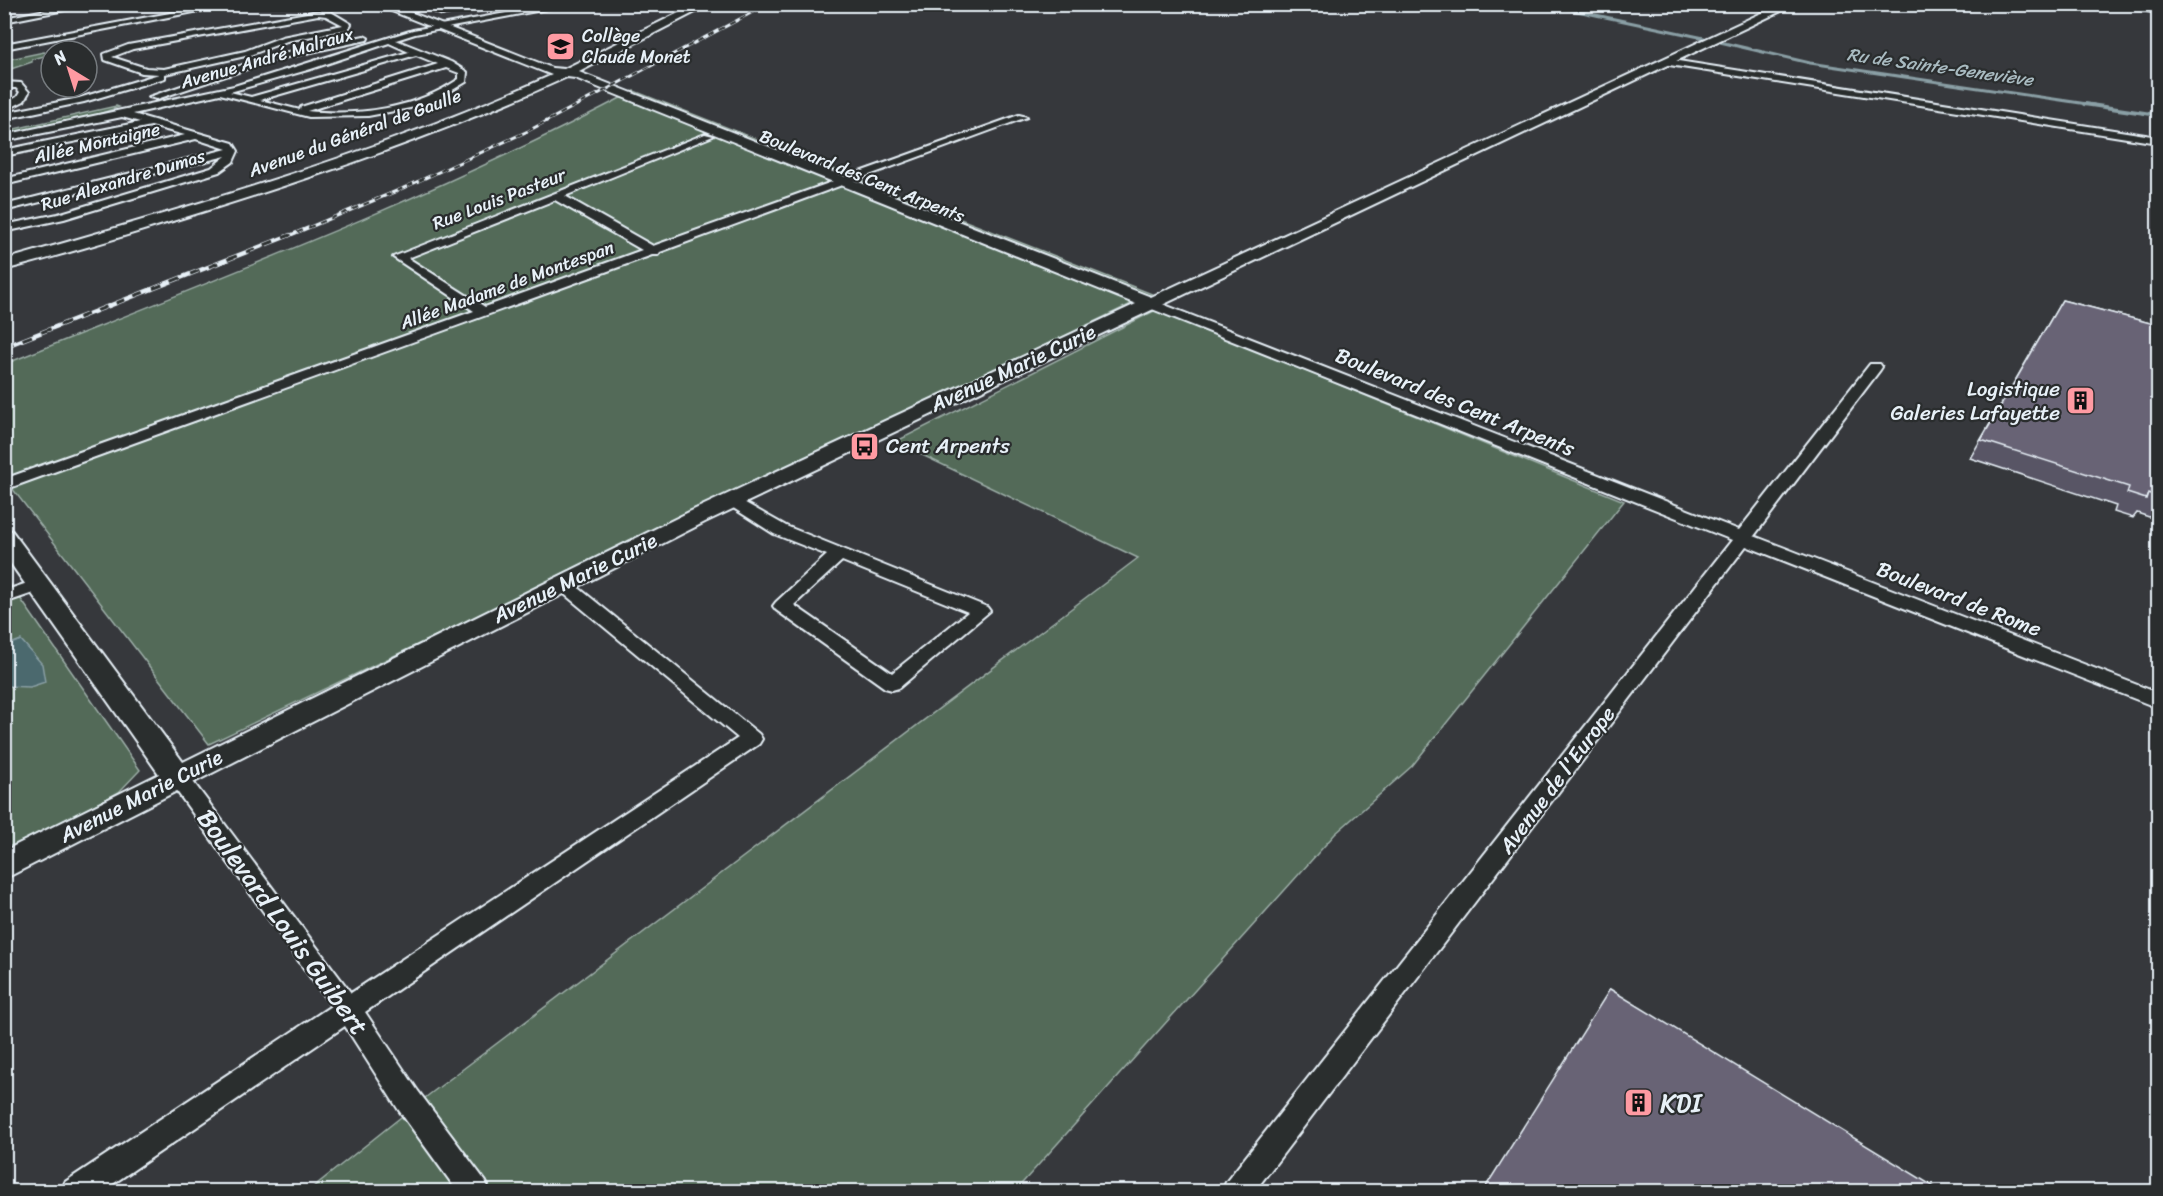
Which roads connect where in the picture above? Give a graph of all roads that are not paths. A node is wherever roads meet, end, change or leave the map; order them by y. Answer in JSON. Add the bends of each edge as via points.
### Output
{"nodes":[{"id":1,"x":92,"y":4,"type":"edge"},
{"id":2,"x":232,"y":4,"type":"edge"},
{"id":3,"x":379,"y":4,"type":"edge"},
{"id":4,"x":570,"y":4,"type":"edge"},
{"id":5,"x":655,"y":4,"type":"edge"},
{"id":6,"x":1791,"y":4,"type":"edge"},
{"id":7,"x":2124,"y":4,"type":"edge"},
{"id":8,"x":702,"y":6,"type":"edge"},
{"id":9,"x":143,"y":9,"type":"dead end"},
{"id":10,"x":2158,"y":10,"type":"edge"},
{"id":11,"x":160,"y":18,"type":"junction"},
{"id":12,"x":4,"y":20,"type":"edge"},
{"id":13,"x":63,"y":25,"type":"dead end"},
{"id":14,"x":438,"y":27,"type":"junction"},
{"id":15,"x":413,"y":32,"type":"junction"},
{"id":16,"x":77,"y":33,"type":"junction"},
{"id":17,"x":368,"y":38,"type":"junction"},
{"id":18,"x":382,"y":41,"type":"junction"},
{"id":19,"x":4,"y":47,"type":"edge"},
{"id":20,"x":247,"y":52,"type":"junction"},
{"id":21,"x":417,"y":52,"type":"junction"},
{"id":22,"x":272,"y":58,"type":"junction"},
{"id":23,"x":1666,"y":62,"type":"junction"},
{"id":24,"x":448,"y":64,"type":"junction"},
{"id":25,"x":172,"y":71,"type":"junction"},
{"id":26,"x":563,"y":74,"type":"junction"},
{"id":27,"x":4,"y":85,"type":"edge"},
{"id":28,"x":220,"y":92,"type":"junction"},
{"id":29,"x":146,"y":99,"type":"junction"},
{"id":30,"x":252,"y":100,"type":"junction"},
{"id":31,"x":165,"y":105,"type":"junction"},
{"id":32,"x":4,"y":108,"type":"edge"},
{"id":33,"x":296,"y":111,"type":"junction"},
{"id":34,"x":360,"y":113,"type":"junction"},
{"id":35,"x":123,"y":114,"type":"junction"},
{"id":36,"x":4,"y":116,"type":"edge"},
{"id":37,"x":1022,"y":117,"type":"dead end"},
{"id":38,"x":79,"y":123,"type":"junction"},
{"id":39,"x":152,"y":123,"type":"junction"},
{"id":40,"x":353,"y":126,"type":"dead end"},
{"id":41,"x":197,"y":136,"type":"junction"},
{"id":42,"x":708,"y":136,"type":"junction"},
{"id":43,"x":4,"y":138,"type":"edge"},
{"id":44,"x":2158,"y":140,"type":"edge"},
{"id":45,"x":233,"y":152,"type":"junction"},
{"id":46,"x":4,"y":153,"type":"edge"},
{"id":47,"x":4,"y":182,"type":"edge"},
{"id":48,"x":839,"y":183,"type":"junction"},
{"id":49,"x":557,"y":196,"type":"junction"},
{"id":50,"x":4,"y":208,"type":"edge"},
{"id":51,"x":4,"y":229,"type":"edge"},
{"id":52,"x":654,"y":252,"type":"junction"},
{"id":53,"x":4,"y":266,"type":"edge"},
{"id":54,"x":1152,"y":304,"type":"junction"},
{"id":55,"x":485,"y":312,"type":"junction"},
{"id":56,"x":1875,"y":367,"type":"dead end"},
{"id":57,"x":4,"y":485,"type":"edge"},
{"id":58,"x":733,"y":501,"type":"junction"},
{"id":59,"x":4,"y":536,"type":"edge"},
{"id":60,"x":1743,"y":538,"type":"junction"},
{"id":61,"x":838,"y":555,"type":"junction"},
{"id":62,"x":563,"y":584,"type":"junction"},
{"id":63,"x":39,"y":585,"type":"junction"},
{"id":64,"x":4,"y":597,"type":"edge"},
{"id":65,"x":2158,"y":701,"type":"edge"},
{"id":66,"x":178,"y":777,"type":"junction"},
{"id":67,"x":4,"y":866,"type":"edge"},
{"id":68,"x":348,"y":1009,"type":"junction"},
{"id":69,"x":75,"y":1191,"type":"edge"},
{"id":70,"x":476,"y":1191,"type":"edge"},
{"id":71,"x":1236,"y":1191,"type":"edge"}],
"edges":[{"from":1,"to":12,"type":"street"},
{"from":2,"to":11,"type":"street"},
{"from":3,"to":14,"type":"main road","name":"Boulevard des Cent Arpents"},
{"from":4,"to":14,"type":"street","name":"Avenue André Malraux"},
{"from":5,"to":8,"type":"street"},
{"from":6,"to":23,"type":"main road","name":"Avenue Marie Curie"},
{"from":7,"to":10,"type":"main road"},
{"from":8,"to":26,"type":"main road","name":"Avenue du Général de Gaulle"},
{"from":9,"to":11,"type":"street"},
{"from":11,"to":16,"type":"street"},
{"from":13,"to":16,"type":"street"},
{"from":14,"to":15,"type":"street","name":"Avenue André Malraux"},
{"from":14,"to":26,"type":"main road","name":"Boulevard des Cent Arpents"},
{"from":15,"to":17,"type":"street","name":"Avenue André Malraux"},
{"from":15,"to":18,"type":"street","name":"Avenue André Malraux"},
{"from":16,"to":19,"type":"street"},
{"from":17,"to":18,"type":"street","name":"Avenue André Malraux"},
{"from":17,"to":22,"type":"street","name":"Avenue André Malraux"},
{"from":18,"to":21,"type":"street"},
{"from":18,"to":28,"type":"street","name":"Avenue André Malraux"},
{"from":20,"to":22,"type":"street"},
{"from":20,"to":25,"type":"street"},
{"from":20,"to":25,"type":"street","via":[[347,24],[328,14],[304,14],[131,47],[107,56],[145,71]]},
{"from":21,"to":24,"type":"street"},
{"from":21,"to":30,"type":"street"},
{"from":22,"to":29,"type":"street","name":"Avenue André Malraux"},
{"from":23,"to":44,"type":"street"},
{"from":23,"to":54,"type":"main road","name":"Avenue Marie Curie"},
{"from":24,"to":33,"type":"street","via":[[382,88]]},
{"from":24,"to":34,"type":"street","via":[[463,72],[463,80],[454,88],[411,105]]},
{"from":25,"to":36,"type":"street","via":[[110,92]]},
{"from":26,"to":42,"type":"main road","name":"Boulevard des Cent Arpents","via":[[565,81]]},
{"from":26,"to":48,"type":"main road","name":"Boulevard des Cent Arpents","via":[[578,75]]},
{"from":26,"to":53,"type":"main road","name":"Avenue du Général de Gaulle","via":[[485,108],[325,167]]},
{"from":27,"to":32,"type":"street","via":[[18,86],[25,92],[21,99]]},
{"from":28,"to":30,"type":"street"},
{"from":28,"to":31,"type":"street","name":"Avenue André Malraux"},
{"from":29,"to":31,"type":"street","name":"Avenue André Malraux"},
{"from":29,"to":38,"type":"street","name":"Avenue André Malraux"},
{"from":30,"to":33,"type":"street"},
{"from":31,"to":35,"type":"street","name":"Avenue André Malraux"},
{"from":33,"to":34,"type":"street"},
{"from":34,"to":40,"type":"street"},
{"from":35,"to":38,"type":"street","name":"Avenue André Malraux"},
{"from":35,"to":39,"type":"street","name":"Rue Alexandre Dumas"},
{"from":37,"to":48,"type":"street","name":"Allée Madame de Montespan"},
{"from":38,"to":43,"type":"street","name":"Avenue André Malraux"},
{"from":39,"to":41,"type":"street","name":"Rue Alexandre Dumas"},
{"from":39,"to":46,"type":"street"},
{"from":41,"to":45,"type":"street","name":"Rue Alexandre Dumas","via":[[229,145]]},
{"from":41,"to":47,"type":"street","name":"Allée Montaigne"},
{"from":42,"to":48,"type":"main road","name":"Boulevard des Cent Arpents"},
{"from":42,"to":49,"type":"street","name":"Rue Louis Pasteur"},
{"from":45,"to":50,"type":"street"},
{"from":45,"to":51,"type":"street","name":"Rue Alexandre Dumas","via":[[216,170],[60,217]]},
{"from":48,"to":52,"type":"street","name":"Allée Madame de Montespan"},
{"from":48,"to":54,"type":"main road","name":"Boulevard des Cent Arpents","via":[[1127,303]]},
{"from":49,"to":52,"type":"street"},
{"from":49,"to":55,"type":"street","name":"Rue Louis Pasteur","via":[[399,257]]},
{"from":52,"to":55,"type":"street","name":"Allée Madame de Montespan"},
{"from":54,"to":58,"type":"main road","name":"Avenue Marie Curie"},
{"from":54,"to":60,"type":"street","name":"Boulevard des Cent Arpents"},
{"from":55,"to":57,"type":"street","name":"Allée Madame de Montespan"},
{"from":56,"to":60,"type":"street","name":"Avenue de l'Europe"},
{"from":58,"to":61,"type":"street","via":[[780,530]]},
{"from":58,"to":62,"type":"main road","name":"Avenue Marie Curie"},
{"from":59,"to":63,"type":"main road","name":"Boulevard Louis Guibert"},
{"from":60,"to":65,"type":"street","name":"Boulevard de Rome"},
{"from":60,"to":71,"type":"street","name":"Avenue de l'Europe"},
{"from":61,"to":61,"type":"street","via":[[882,572],[981,611],[892,683],[782,606]]},
{"from":62,"to":66,"type":"main road","name":"Avenue Marie Curie"},
{"from":62,"to":68,"type":"street","via":[[752,739]]},
{"from":63,"to":64,"type":"street"},
{"from":63,"to":66,"type":"main road","name":"Boulevard Louis Guibert"},
{"from":66,"to":67,"type":"main road","name":"Avenue Marie Curie"},
{"from":66,"to":68,"type":"street","name":"Boulevard Louis Guibert"},
{"from":68,"to":69,"type":"street"},
{"from":68,"to":70,"type":"street","name":"Boulevard Louis Guibert","via":[[408,1100]]}]}
